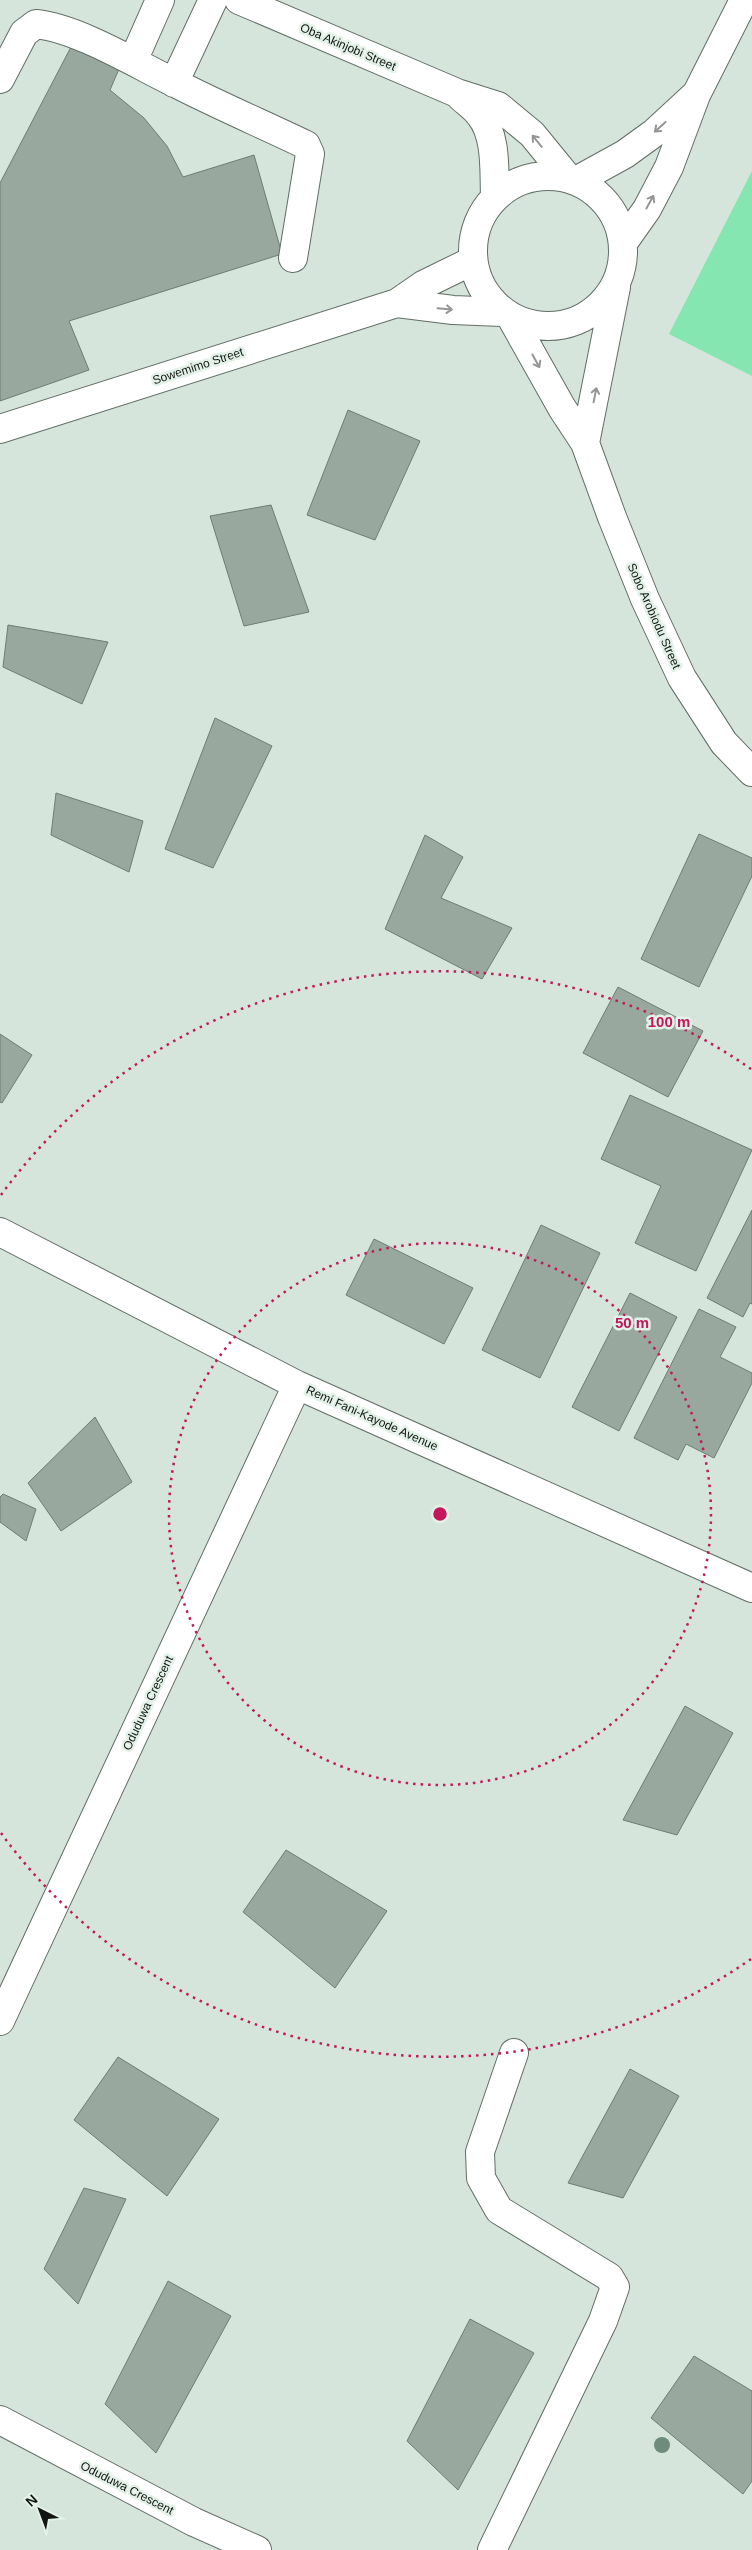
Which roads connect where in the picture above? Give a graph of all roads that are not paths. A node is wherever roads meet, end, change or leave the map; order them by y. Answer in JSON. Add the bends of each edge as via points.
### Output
{"nodes":[{"id":1,"x":160,"y":0,"type":"edge"},
{"id":2,"x":213,"y":0,"type":"edge"},
{"id":3,"x":239,"y":0,"type":"edge"},
{"id":4,"x":744,"y":0,"type":"edge"},
{"id":5,"x":133,"y":60,"type":"junction"},
{"id":6,"x":0,"y":79,"type":"edge"},
{"id":7,"x":174,"y":83,"type":"junction"},
{"id":8,"x":457,"y":93,"type":"junction"},
{"id":9,"x":696,"y":95,"type":"junction"},
{"id":10,"x":572,"y":180,"type":"junction"},
{"id":11,"x":495,"y":197,"type":"junction"},
{"id":12,"x":623,"y":242,"type":"junction"},
{"id":13,"x":293,"y":258,"type":"dead end"},
{"id":14,"x":472,"y":261,"type":"junction"},
{"id":15,"x":617,"y":281,"type":"junction"},
{"id":16,"x":397,"y":302,"type":"junction"},
{"id":17,"x":507,"y":316,"type":"junction"},
{"id":18,"x":0,"y":429,"type":"edge"},
{"id":19,"x":585,"y":443,"type":"junction"},
{"id":20,"x":752,"y":772,"type":"edge"},
{"id":21,"x":0,"y":1232,"type":"edge"},
{"id":22,"x":297,"y":1385,"type":"junction"},
{"id":23,"x":752,"y":1588,"type":"edge"},
{"id":24,"x":0,"y":2021,"type":"edge"},
{"id":25,"x":514,"y":2053,"type":"dead end"},
{"id":26,"x":0,"y":2420,"type":"edge"},
{"id":27,"x":257,"y":2550,"type":"edge"},
{"id":28,"x":492,"y":2550,"type":"edge"}],
"edges":[{"from":1,"to":5,"type":"street"},
{"from":2,"to":7,"type":"street"},
{"from":3,"to":8,"type":"street","name":"Oba Akinjobi Street"},
{"from":4,"to":9,"type":"street"},
{"from":5,"to":6,"type":"street","via":[[52,26],[36,24],[24,33]]},
{"from":5,"to":7,"type":"street"},
{"from":7,"to":13,"type":"street","via":[[306,145],[310,154]]},
{"from":10,"to":8,"type":"street","name":"Oba Akinjobi Street","one_way":true,"via":[[517,120],[498,106]]},
{"from":8,"to":11,"type":"street","name":"Oba Akinjobi Street","via":[[481,116],[490,134]]},
{"from":9,"to":10,"type":"street","one_way":true,"via":[[625,154]]},
{"from":12,"to":9,"type":"street","one_way":true,"via":[[647,209],[669,167]]},
{"from":10,"to":11,"type":"street","via":[[542,176],[517,182]]},
{"from":10,"to":12,"type":"street","via":[[596,193],[609,207]]},
{"from":11,"to":14,"type":"street","via":[[481,215],[474,237]]},
{"from":12,"to":15,"type":"street","via":[[623,262]]},
{"from":14,"to":16,"type":"street","name":"Sowemimo Street"},
{"from":14,"to":17,"type":"street","via":[[478,282],[490,302]]},
{"from":15,"to":17,"type":"street","via":[[604,301],[586,316],[565,325],[541,327]]},
{"from":19,"to":15,"type":"street","one_way":true},
{"from":16,"to":17,"type":"street","name":"Sowemimo Street","one_way":true},
{"from":16,"to":18,"type":"street","name":"Sowemimo Street"},
{"from":17,"to":19,"type":"street","name":"Sobo Arobiodu Street","one_way":true},
{"from":19,"to":20,"type":"street","name":"Sobo Arobiodu Street","via":[[642,590],[682,678],[724,743]]},
{"from":21,"to":22,"type":"street","name":"Remi Fani-Kayode Avenue"},
{"from":22,"to":23,"type":"street","name":"Remi Fani-Kayode Avenue"},
{"from":22,"to":24,"type":"street","name":"Oduduwa Crescent"},
{"from":25,"to":28,"type":"street","via":[[480,2152],[482,2178],[499,2210],[609,2277],[615,2287],[603,2321]]},
{"from":26,"to":27,"type":"street","name":"Oduduwa Crescent","via":[[194,2522]]}]}
